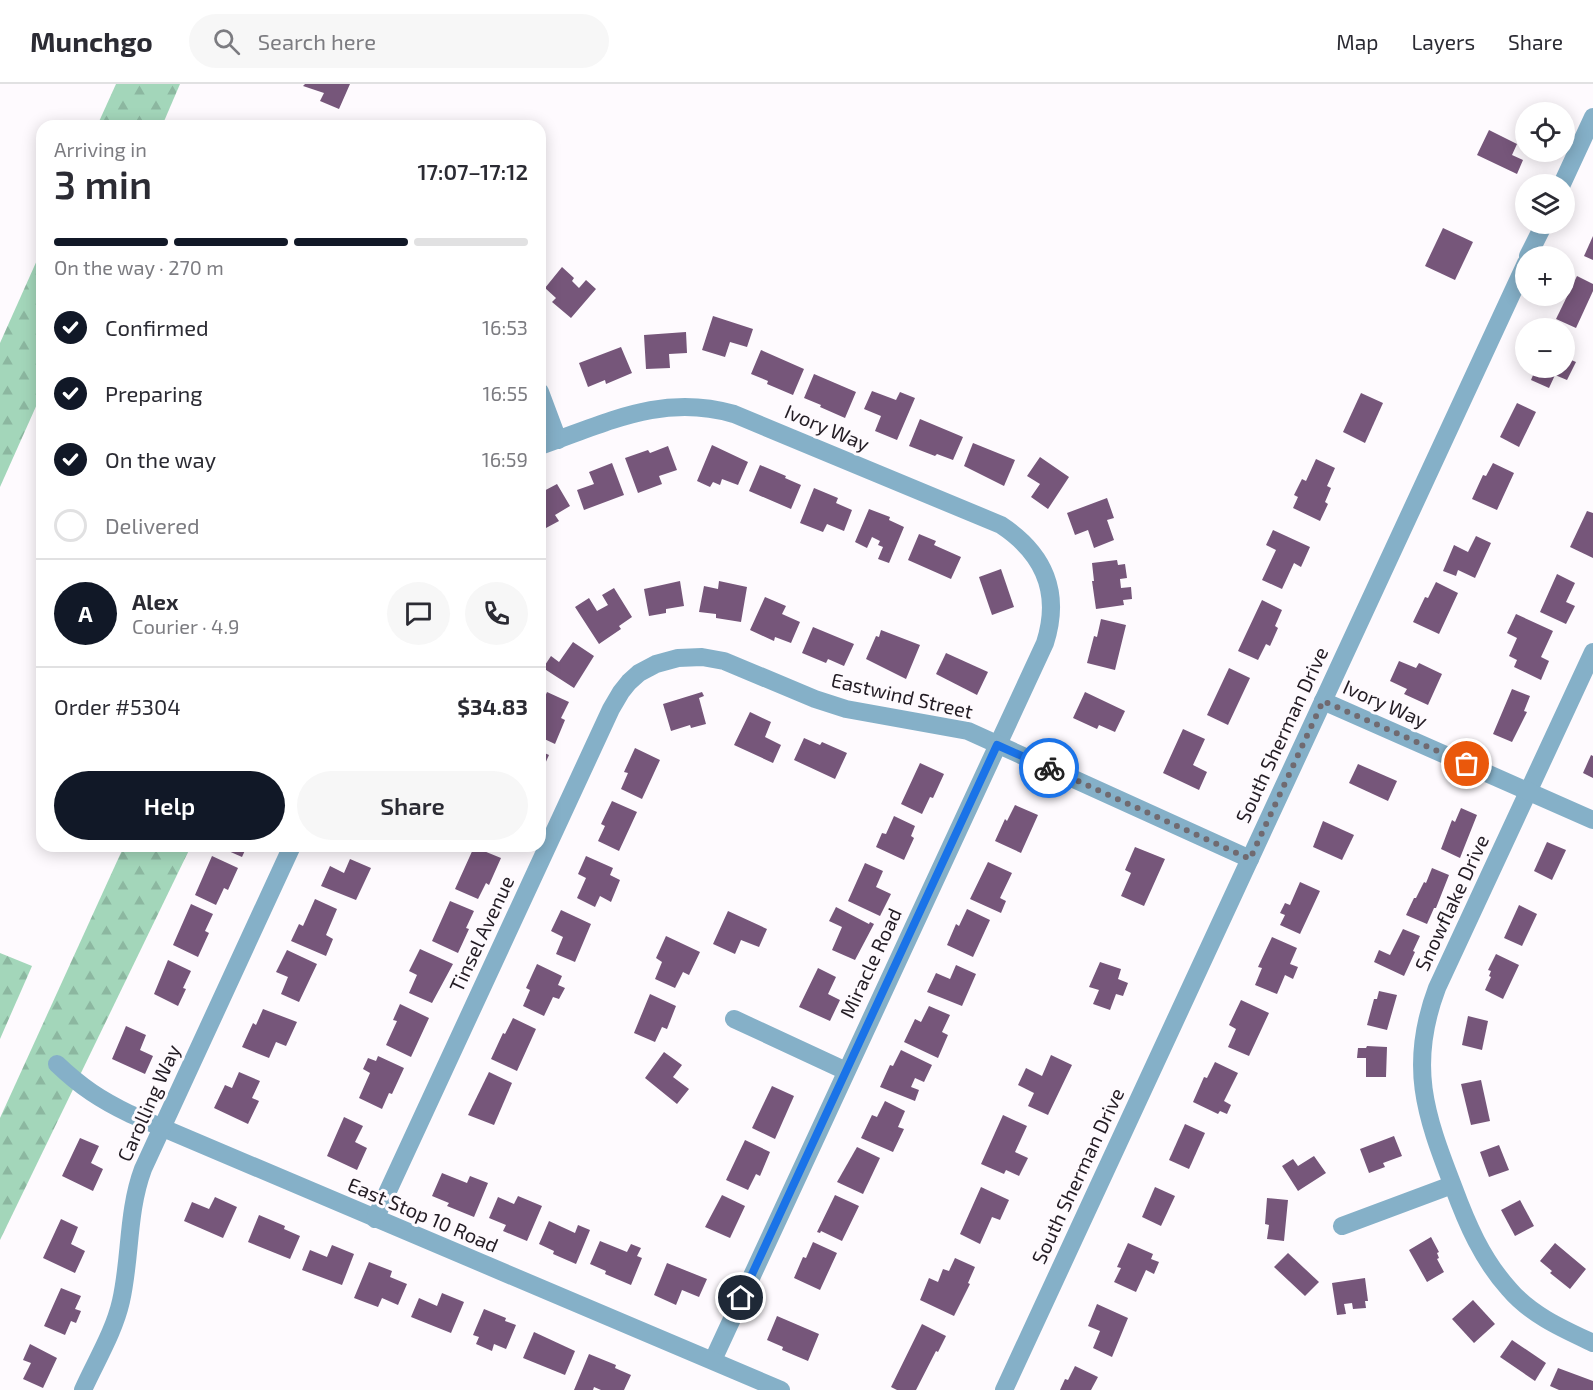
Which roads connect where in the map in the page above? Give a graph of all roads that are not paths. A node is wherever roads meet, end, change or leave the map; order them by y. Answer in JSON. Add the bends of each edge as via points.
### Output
{"nodes":[{"id":1,"x":1593,"y":117,"type":"edge"},
{"id":2,"x":1567,"y":174,"type":"edge"},
{"id":3,"x":1515,"y":287,"type":"edge"},
{"id":4,"x":546,"y":408,"type":"edge"},
{"id":5,"x":558,"y":440,"type":"junction"},
{"id":6,"x":546,"y":444,"type":"edge"},
{"id":7,"x":1047,"y":581,"type":"joint"},
{"id":8,"x":1593,"y":652,"type":"edge"},
{"id":9,"x":671,"y":660,"type":"joint"},
{"id":10,"x":1323,"y":701,"type":"junction"},
{"id":11,"x":997,"y":745,"type":"junction"},
{"id":12,"x":1529,"y":791,"type":"junction"},
{"id":13,"x":1593,"y":820,"type":"edge"},
{"id":14,"x":546,"y":848,"type":"edge"},
{"id":15,"x":289,"y":852,"type":"edge"},
{"id":16,"x":544,"y":852,"type":"edge"},
{"id":17,"x":1250,"y":859,"type":"junction"},
{"id":18,"x":734,"y":1020,"type":"dead end"},
{"id":19,"x":57,"y":1064,"type":"dead end"},
{"id":20,"x":846,"y":1071,"type":"junction"},
{"id":21,"x":162,"y":1128,"type":"junction"},
{"id":22,"x":1452,"y":1185,"type":"junction"},
{"id":23,"x":375,"y":1219,"type":"junction"},
{"id":24,"x":1342,"y":1226,"type":"dead end"},
{"id":25,"x":1593,"y":1343,"type":"edge"},
{"id":26,"x":713,"y":1360,"type":"junction"},
{"id":27,"x":83,"y":1390,"type":"edge"},
{"id":28,"x":782,"y":1390,"type":"edge"},
{"id":29,"x":1005,"y":1390,"type":"edge"}],
"edges":[{"from":1,"to":2,"type":"street"},
{"from":3,"to":10,"type":"street","name":"South Sherman Drive"},
{"from":4,"to":5,"type":"street"},
{"from":5,"to":6,"type":"street"},
{"from":5,"to":7,"type":"street","name":"Ivory Way","via":[[658,408],[689,406],[734,414],[1001,525],[1032,551]]},
{"from":7,"to":11,"type":"street","name":"Miracle Road","via":[[1051,599],[1049,631]]},
{"from":8,"to":12,"type":"street","name":"Snowflake Drive"},
{"from":9,"to":11,"type":"street","name":"Eastwind Street","via":[[702,657],[724,661],[833,705],[959,728]]},
{"from":9,"to":14,"type":"street","name":"Tinsel Avenue","via":[[639,673],[613,703]]},
{"from":10,"to":12,"type":"street","name":"Ivory Way"},
{"from":10,"to":17,"type":"street","name":"South Sherman Drive"},
{"from":11,"to":17,"type":"street","name":"Eastwind Street"},
{"from":11,"to":20,"type":"street","name":"Miracle Road"},
{"from":12,"to":13,"type":"street","name":"Ivory Way"},
{"from":12,"to":22,"type":"street","name":"Snowflake Drive","via":[[1437,988],[1424,1033],[1424,1102]]},
{"from":15,"to":21,"type":"street","name":"Carolling Way"},
{"from":16,"to":23,"type":"street","name":"Tinsel Avenue"},
{"from":17,"to":29,"type":"street","name":"South Sherman Drive"},
{"from":18,"to":20,"type":"street"},
{"from":19,"to":21,"type":"street","name":"East Stop 10 Road","via":[[101,1100]]},
{"from":20,"to":26,"type":"street","name":"Miracle Road"},
{"from":21,"to":23,"type":"street","name":"East Stop 10 Road"},
{"from":21,"to":27,"type":"street","name":"Carolling Way","via":[[135,1193],[119,1306]]},
{"from":22,"to":24,"type":"street"},
{"from":22,"to":25,"type":"street","name":"Snowflake Drive","via":[[1476,1244],[1509,1290],[1545,1319]]},
{"from":23,"to":26,"type":"street","name":"East Stop 10 Road"},
{"from":26,"to":28,"type":"street","name":"East Stop 10 Road"}]}
